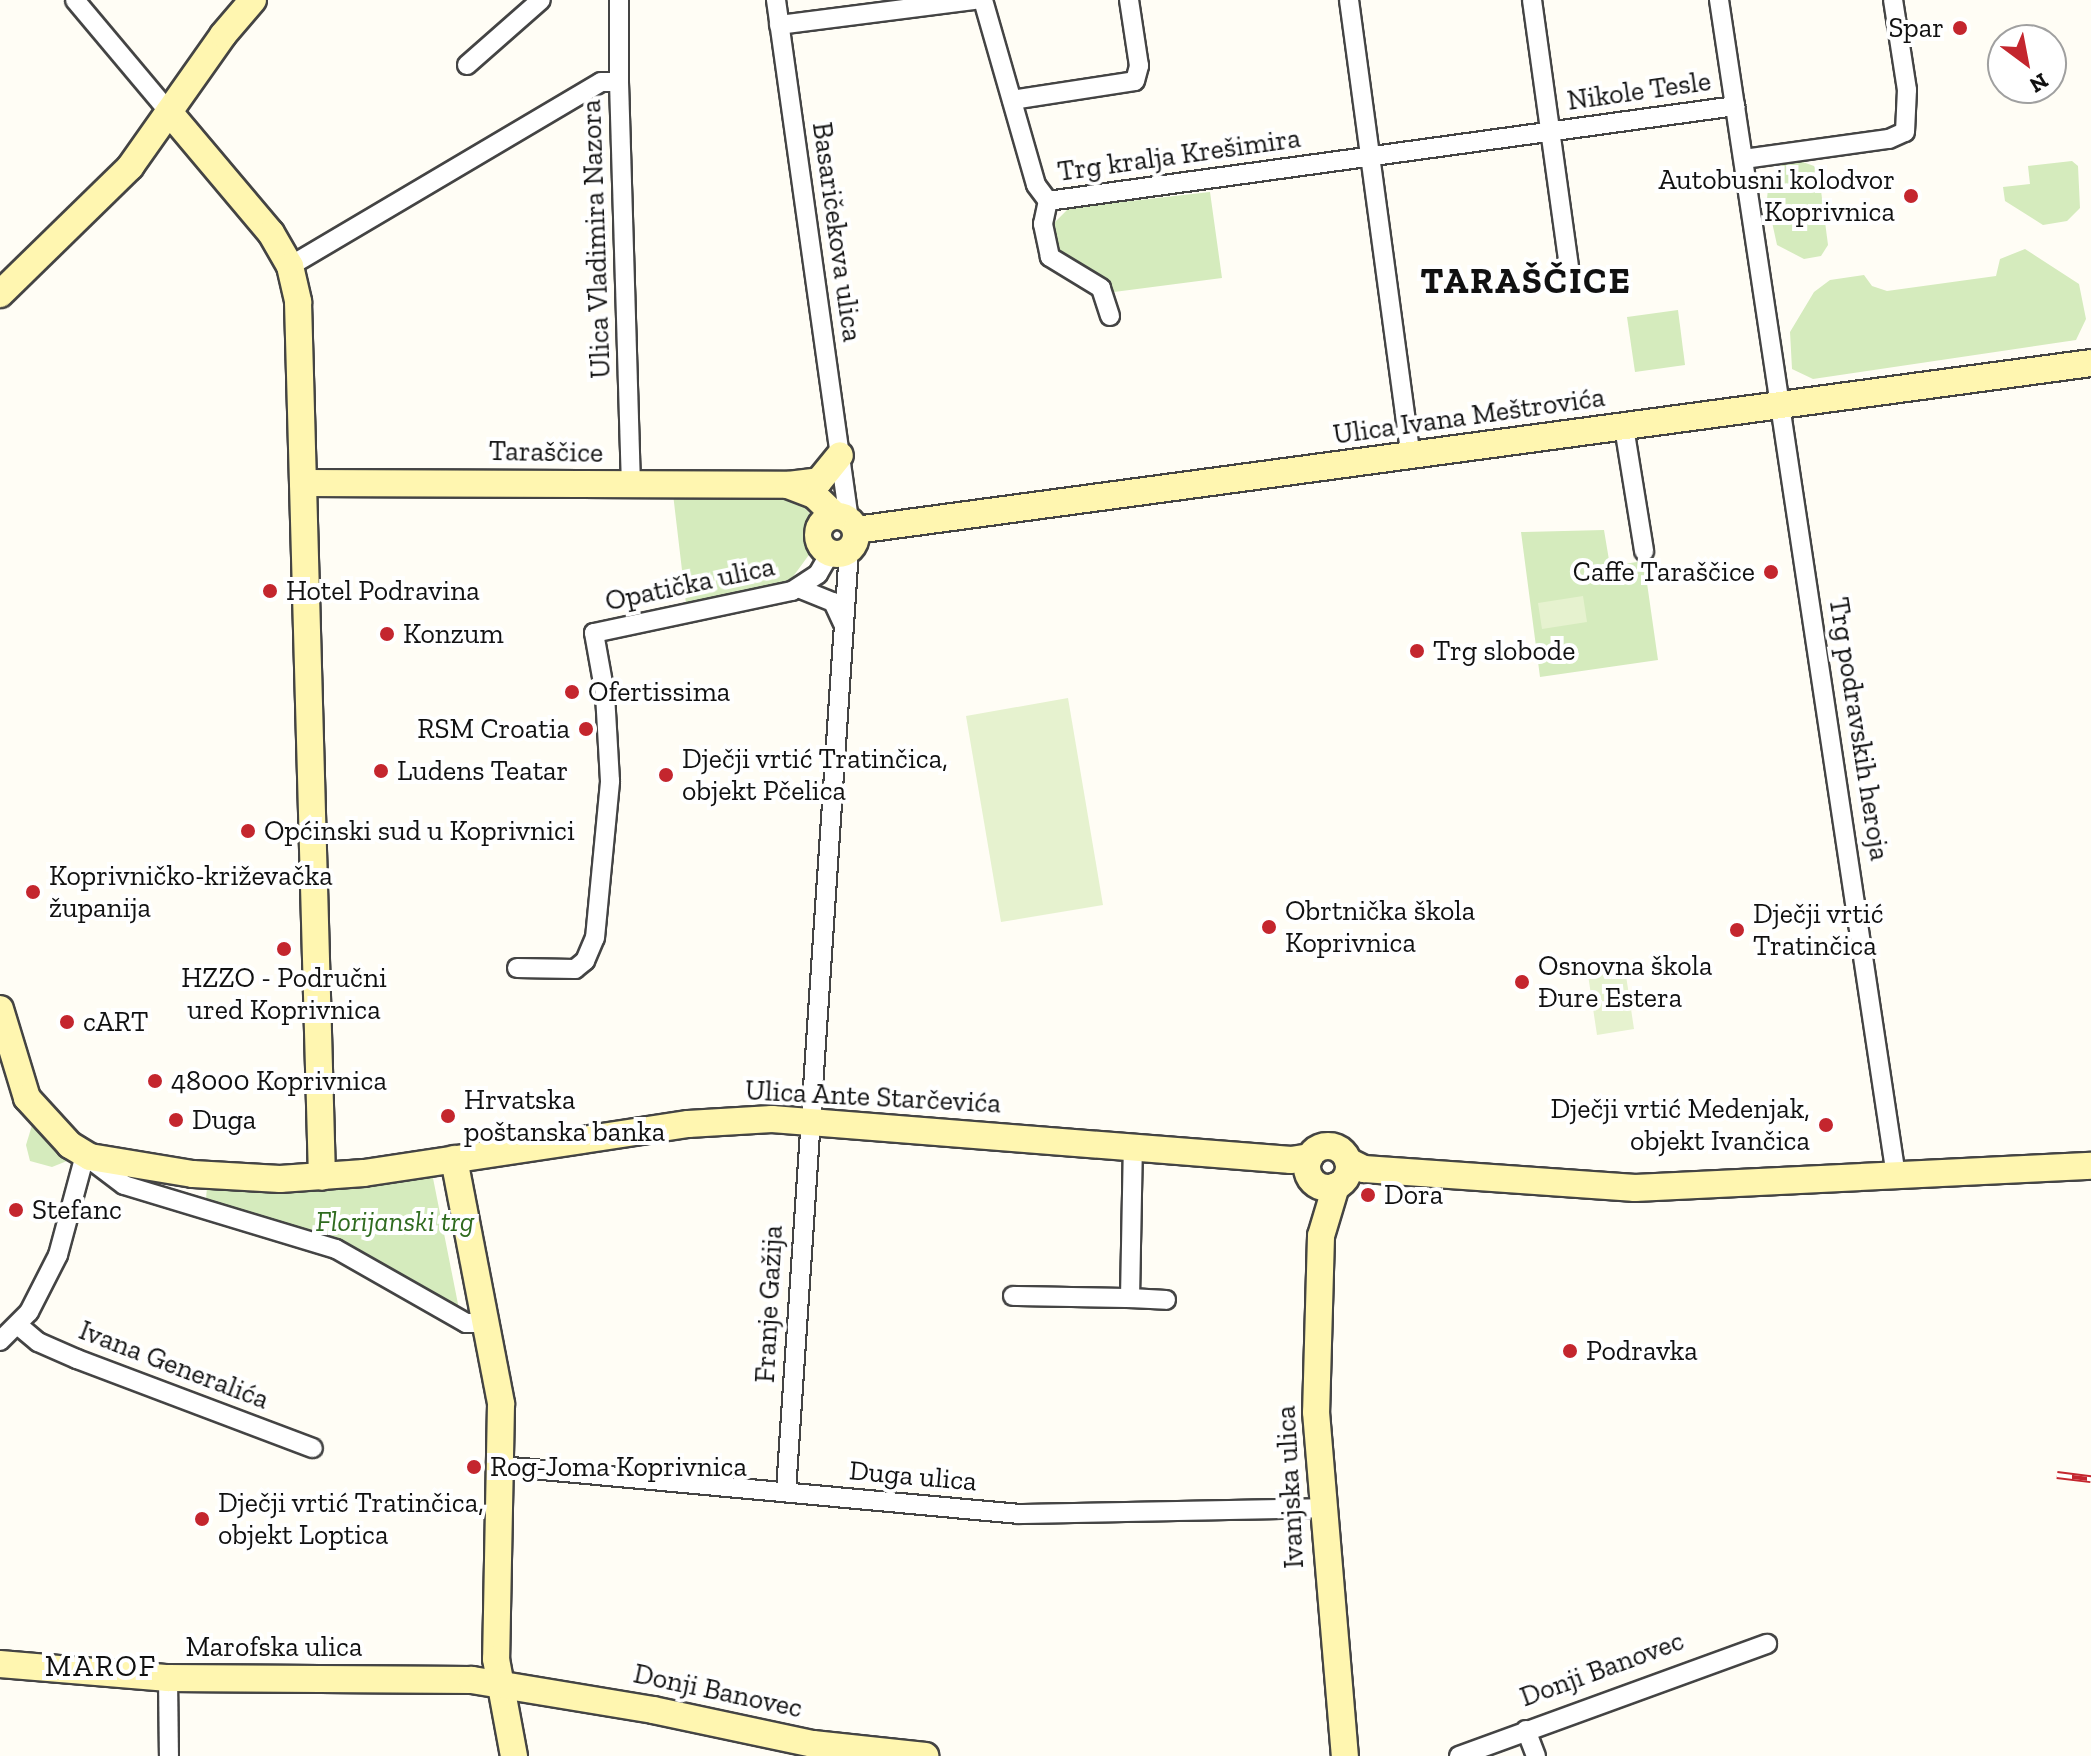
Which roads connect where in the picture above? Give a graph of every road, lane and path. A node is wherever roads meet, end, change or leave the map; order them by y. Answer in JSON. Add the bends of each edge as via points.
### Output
{"nodes":[{"id":1,"x":75,"y":0,"type":"edge"},
{"id":2,"x":253,"y":0,"type":"edge"},
{"id":3,"x":541,"y":0,"type":"edge"},
{"id":4,"x":619,"y":0,"type":"edge"},
{"id":5,"x":776,"y":0,"type":"edge"},
{"id":6,"x":974,"y":0,"type":"edge"},
{"id":7,"x":983,"y":0,"type":"edge"},
{"id":8,"x":1129,"y":0,"type":"edge"},
{"id":9,"x":1349,"y":0,"type":"edge"},
{"id":10,"x":1532,"y":0,"type":"edge"},
{"id":11,"x":1719,"y":0,"type":"edge"},
{"id":12,"x":1893,"y":0,"type":"edge"},
{"id":13,"x":779,"y":25,"type":"junction"},
{"id":14,"x":467,"y":65,"type":"dead end"},
{"id":15,"x":619,"y":82,"type":"junction"},
{"id":16,"x":1012,"y":100,"type":"junction"},
{"id":17,"x":1735,"y":106,"type":"junction"},
{"id":18,"x":169,"y":112,"type":"junction"},
{"id":19,"x":1550,"y":131,"type":"junction"},
{"id":20,"x":1369,"y":156,"type":"junction"},
{"id":21,"x":1744,"y":159,"type":"junction"},
{"id":22,"x":1048,"y":201,"type":"junction"},
{"id":23,"x":290,"y":266,"type":"junction"},
{"id":24,"x":1570,"y":273,"type":"dead end"},
{"id":25,"x":0,"y":294,"type":"edge"},
{"id":26,"x":1110,"y":316,"type":"dead end"},
{"id":27,"x":2091,"y":363,"type":"edge"},
{"id":28,"x":1782,"y":405,"type":"junction"},
{"id":29,"x":1624,"y":427,"type":"junction"},
{"id":30,"x":1411,"y":457,"type":"junction"},
{"id":31,"x":842,"y":463,"type":"junction"},
{"id":32,"x":303,"y":483,"type":"junction"},
{"id":33,"x":631,"y":485,"type":"junction"},
{"id":34,"x":788,"y":485,"type":"junction"},
{"id":35,"x":837,"y":536,"type":"junction"},
{"id":36,"x":1644,"y":551,"type":"dead end"},
{"id":37,"x":798,"y":588,"type":"junction"},
{"id":38,"x":844,"y":616,"type":"junction"},
{"id":39,"x":517,"y":968,"type":"dead end"},
{"id":40,"x":0,"y":1009,"type":"edge"},
{"id":41,"x":810,"y":1120,"type":"junction"},
{"id":42,"x":1133,"y":1146,"type":"junction"},
{"id":43,"x":85,"y":1155,"type":"junction"},
{"id":44,"x":454,"y":1159,"type":"junction"},
{"id":45,"x":2091,"y":1166,"type":"edge"},
{"id":46,"x":202,"y":1175,"type":"junction"},
{"id":47,"x":1328,"y":1175,"type":"junction"},
{"id":48,"x":1896,"y":1176,"type":"junction"},
{"id":49,"x":322,"y":1177,"type":"junction"},
{"id":50,"x":205,"y":1207,"type":"junction"},
{"id":51,"x":1013,"y":1296,"type":"dead end"},
{"id":52,"x":1130,"y":1298,"type":"junction"},
{"id":53,"x":1166,"y":1300,"type":"dead end"},
{"id":54,"x":484,"y":1323,"type":"junction"},
{"id":55,"x":19,"y":1326,"type":"junction"},
{"id":56,"x":0,"y":1341,"type":"edge"},
{"id":57,"x":313,"y":1448,"type":"dead end"},
{"id":58,"x":500,"y":1466,"type":"junction"},
{"id":59,"x":786,"y":1491,"type":"junction"},
{"id":60,"x":1323,"y":1508,"type":"junction"},
{"id":61,"x":1767,"y":1644,"type":"dead end"},
{"id":62,"x":0,"y":1664,"type":"edge"},
{"id":63,"x":168,"y":1678,"type":"junction"},
{"id":64,"x":499,"y":1683,"type":"junction"},
{"id":65,"x":1526,"y":1730,"type":"junction"},
{"id":66,"x":813,"y":1750,"type":"edge"},
{"id":67,"x":169,"y":1756,"type":"edge"},
{"id":68,"x":514,"y":1756,"type":"edge"},
{"id":69,"x":925,"y":1756,"type":"edge"},
{"id":70,"x":1345,"y":1756,"type":"edge"},
{"id":71,"x":1459,"y":1756,"type":"edge"},
{"id":72,"x":1536,"y":1756,"type":"edge"}],
"edges":[{"from":1,"to":18,"type":"street"},
{"from":2,"to":18,"type":"main road"},
{"from":3,"to":14,"type":"street"},
{"from":4,"to":15,"type":"street"},
{"from":5,"to":13,"type":"street","name":"Basaričekova ulica"},
{"from":6,"to":13,"type":"street"},
{"from":7,"to":16,"type":"street"},
{"from":8,"to":16,"type":"street","via":[[1139,66],[1135,81]]},
{"from":9,"to":20,"type":"street"},
{"from":10,"to":19,"type":"street","name":"Nikole Tesle"},
{"from":11,"to":17,"type":"street","name":"Trg podravskih heroja"},
{"from":12,"to":21,"type":"street","via":[[1907,90],[1905,132],[1889,139]]},
{"from":13,"to":31,"type":"street","name":"Basaričekova ulica"},
{"from":15,"to":23,"type":"street","name":"Ulica Vladimira Nazora","via":[[601,82]]},
{"from":15,"to":33,"type":"street","name":"Ulica Vladimira Nazora"},
{"from":16,"to":22,"type":"street","via":[[1036,185]]},
{"from":17,"to":19,"type":"street","name":"Nikole Tesle"},
{"from":17,"to":21,"type":"street","name":"Trg podravskih heroja"},
{"from":18,"to":23,"type":"main road","via":[[249,203]]},
{"from":18,"to":25,"type":"main road","via":[[116,182]]},
{"from":19,"to":20,"type":"street","name":"Nikole Tesle"},
{"from":19,"to":24,"type":"street","name":"Nikole Tesle"},
{"from":20,"to":22,"type":"street","name":"Trg kralja Krešimira"},
{"from":20,"to":30,"type":"street"},
{"from":21,"to":28,"type":"street","name":"Trg podravskih heroja"},
{"from":22,"to":26,"type":"street","name":"Trg kralja Krešimira","via":[[1043,224],[1050,257],[1101,288]]},
{"from":23,"to":32,"type":"main road","via":[[298,302]]},
{"from":27,"to":28,"type":"main road","name":"Ulica Ivana Meštrovića"},
{"from":28,"to":29,"type":"main road","name":"Ulica Ivana Meštrovića"},
{"from":28,"to":48,"type":"street","name":"Trg podravskih heroja"},
{"from":29,"to":30,"type":"main road","name":"Ulica Ivana Meštrovića"},
{"from":29,"to":36,"type":"street"},
{"from":30,"to":35,"type":"main road","name":"Ulica Ivana Meštrovića"},
{"from":31,"to":34,"type":"main road","via":[[819,481]]},
{"from":31,"to":35,"type":"street","name":"Basaričekova ulica"},
{"from":32,"to":33,"type":"main road","name":"Taraščice"},
{"from":32,"to":49,"type":"main road"},
{"from":33,"to":34,"type":"main road","name":"Taraščice"},
{"from":34,"to":35,"type":"main road","name":"Taraščice","via":[[814,495]]},
{"from":35,"to":37,"type":"street","name":"Opatička ulica"},
{"from":35,"to":38,"type":"street","name":"Basaričekova ulica"},
{"from":37,"to":38,"type":"street","via":[[833,602]]},
{"from":37,"to":39,"type":"street","name":"Opatička ulica","via":[[594,633],[610,766],[595,938],[585,961],[575,969]]},
{"from":38,"to":41,"type":"street","name":"Basaričekova ulica"},
{"from":40,"to":43,"type":"main road","via":[[27,1098],[46,1123]]},
{"from":41,"to":42,"type":"main road","name":"Ulica Ante Starčevića"},
{"from":41,"to":44,"type":"main road","name":"Ulica Ante Starčevića","via":[[688,1124]]},
{"from":41,"to":59,"type":"street","name":"Franje Gažija"},
{"from":42,"to":47,"type":"main road","name":"Ulica Ante Starčevića"},
{"from":42,"to":52,"type":"street"},
{"from":43,"to":46,"type":"main road"},
{"from":43,"to":50,"type":"street","via":[[124,1185]]},
{"from":43,"to":55,"type":"street","via":[[58,1255]]},
{"from":44,"to":49,"type":"main road"},
{"from":44,"to":54,"type":"main road"},
{"from":45,"to":48,"type":"main road","name":"Ulica Ante Starčevića"},
{"from":46,"to":49,"type":"main road"},
{"from":46,"to":50,"type":"street","via":[[198,1199]]},
{"from":47,"to":48,"type":"main road","name":"Ulica Ante Starčevića","via":[[1635,1188]]},
{"from":47,"to":60,"type":"main road","name":"Ivanjska ulica","via":[[1316,1412]]},
{"from":50,"to":54,"type":"street","via":[[336,1249],[466,1323]]},
{"from":51,"to":52,"type":"street"},
{"from":52,"to":53,"type":"street"},
{"from":54,"to":58,"type":"main road","via":[[501,1404]]},
{"from":55,"to":56,"type":"street"},
{"from":55,"to":57,"type":"street","name":"Ivana Generalića","via":[[38,1342],[77,1359]]},
{"from":58,"to":59,"type":"street","name":"Duga ulica"},
{"from":58,"to":64,"type":"main road"},
{"from":59,"to":60,"type":"street","name":"Duga ulica","via":[[1019,1514]]},
{"from":60,"to":70,"type":"main road","name":"Ivanjska ulica"},
{"from":61,"to":65,"type":"street","name":"Donji Banovec"},
{"from":62,"to":63,"type":"main road","name":"Marofska ulica"},
{"from":63,"to":64,"type":"main road","name":"Marofska ulica"},
{"from":63,"to":67,"type":"street"},
{"from":64,"to":66,"type":"main road","name":"Donji Banovec"},
{"from":64,"to":68,"type":"main road"},
{"from":65,"to":71,"type":"street","name":"Donji Banovec"},
{"from":65,"to":72,"type":"street"},
{"from":66,"to":69,"type":"main road","name":"Donji Banovec"}]}
